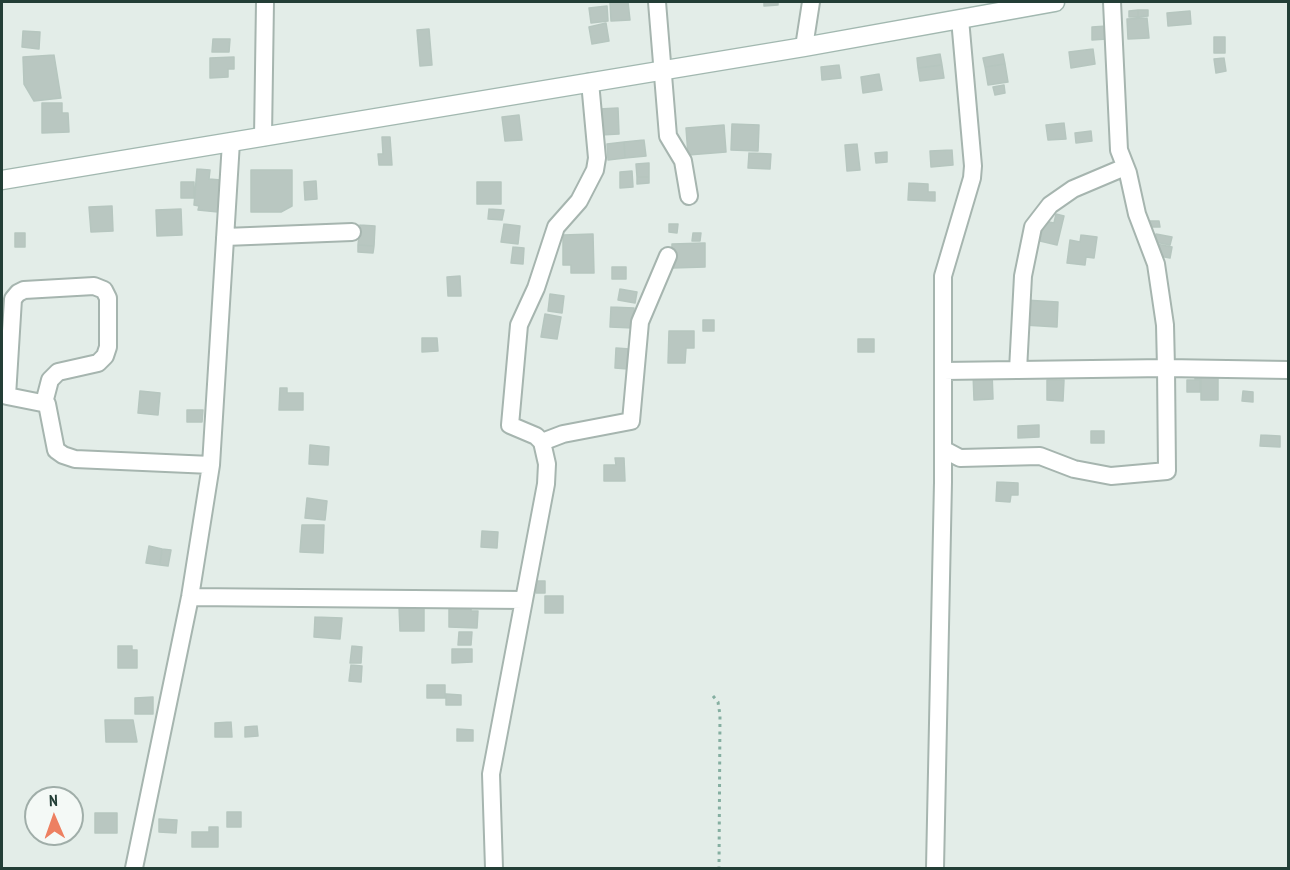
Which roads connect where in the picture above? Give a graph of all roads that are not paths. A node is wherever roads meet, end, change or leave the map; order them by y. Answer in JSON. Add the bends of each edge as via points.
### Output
{"nodes":[{"id":1,"x":265,"y":2,"type":"edge"},
{"id":2,"x":657,"y":2,"type":"edge"},
{"id":3,"x":811,"y":2,"type":"edge"},
{"id":4,"x":1055,"y":2,"type":"edge"},
{"id":5,"x":1112,"y":2,"type":"edge"},
{"id":6,"x":960,"y":19,"type":"junction"},
{"id":7,"x":804,"y":47,"type":"junction"},
{"id":8,"x":662,"y":69,"type":"junction"},
{"id":9,"x":590,"y":82,"type":"junction"},
{"id":10,"x":263,"y":137,"type":"junction"},
{"id":11,"x":231,"y":142,"type":"junction"},
{"id":12,"x":1125,"y":167,"type":"junction"},
{"id":13,"x":2,"y":180,"type":"edge"},
{"id":14,"x":689,"y":196,"type":"dead end"},
{"id":15,"x":352,"y":232,"type":"dead end"},
{"id":16,"x":225,"y":237,"type":"junction"},
{"id":17,"x":668,"y":256,"type":"dead end"},
{"id":18,"x":1166,"y":368,"type":"junction"},
{"id":19,"x":943,"y":370,"type":"junction"},
{"id":20,"x":1018,"y":370,"type":"junction"},
{"id":21,"x":1288,"y":370,"type":"edge"},
{"id":22,"x":44,"y":403,"type":"junction"},
{"id":23,"x":542,"y":442,"type":"junction"},
{"id":24,"x":943,"y":449,"type":"junction"},
{"id":25,"x":211,"y":465,"type":"junction"},
{"id":26,"x":190,"y":597,"type":"junction"},
{"id":27,"x":524,"y":600,"type":"junction"},
{"id":28,"x":134,"y":868,"type":"edge"},
{"id":29,"x":494,"y":868,"type":"edge"},
{"id":30,"x":935,"y":868,"type":"edge"}],
"edges":[{"from":1,"to":10,"type":"street"},
{"from":2,"to":8,"type":"street"},
{"from":3,"to":7,"type":"street"},
{"from":4,"to":6,"type":"street"},
{"from":5,"to":12,"type":"street","via":[[1119,150]]},
{"from":6,"to":7,"type":"street"},
{"from":6,"to":19,"type":"street","via":[[973,166],[943,276]]},
{"from":7,"to":8,"type":"street"},
{"from":8,"to":9,"type":"street"},
{"from":8,"to":14,"type":"street","via":[[668,136],[683,161]]},
{"from":9,"to":10,"type":"street"},
{"from":9,"to":23,"type":"street","via":[[595,170],[579,201],[556,227],[519,325],[510,425],[536,435]]},
{"from":10,"to":11,"type":"street"},
{"from":11,"to":13,"type":"street"},
{"from":11,"to":16,"type":"street"},
{"from":12,"to":18,"type":"street","via":[[1156,264],[1165,325]]},
{"from":12,"to":20,"type":"street","via":[[1073,189],[1050,205],[1033,227],[1023,276]]},
{"from":15,"to":16,"type":"street"},
{"from":16,"to":25,"type":"street"},
{"from":17,"to":23,"type":"street","via":[[640,322],[631,421]]},
{"from":18,"to":20,"type":"street"},
{"from":18,"to":21,"type":"street"},
{"from":18,"to":24,"type":"street","via":[[1167,471],[1111,476],[1074,469],[1040,456],[960,458]]},
{"from":19,"to":20,"type":"street"},
{"from":19,"to":24,"type":"street"},
{"from":22,"to":22,"type":"street","via":[[50,380],[58,372],[98,363],[105,356],[108,298],[104,290],[94,286],[24,290],[13,299],[6,395]]},
{"from":22,"to":25,"type":"street","via":[[56,450],[63,455],[75,459]]},
{"from":23,"to":27,"type":"street","via":[[546,484]]},
{"from":24,"to":30,"type":"street"},
{"from":25,"to":26,"type":"street"},
{"from":26,"to":27,"type":"street"},
{"from":26,"to":28,"type":"street"},
{"from":27,"to":29,"type":"street","via":[[491,774]]}]}
